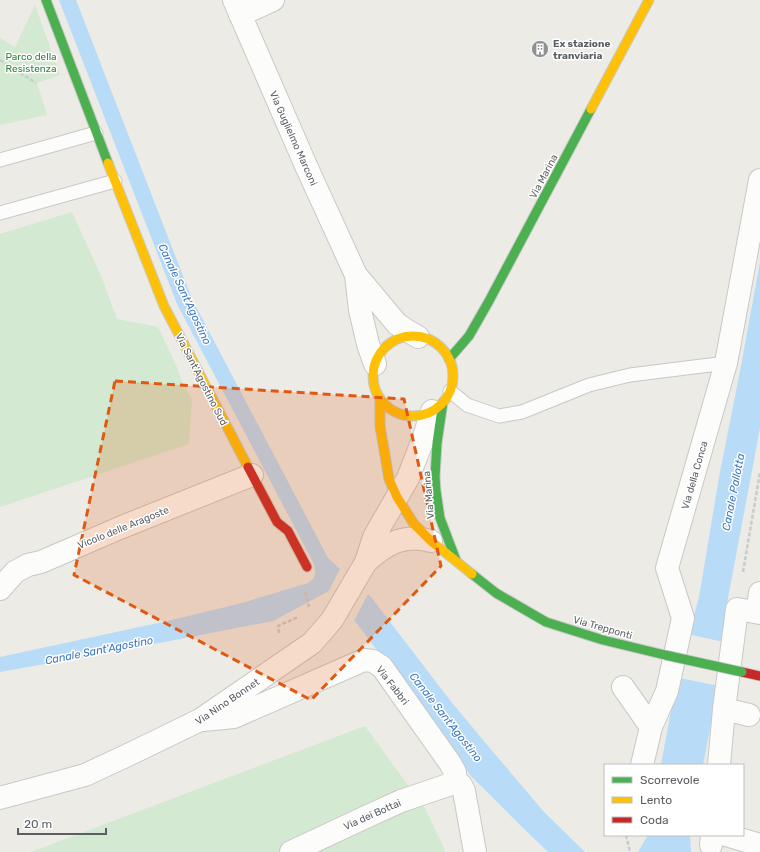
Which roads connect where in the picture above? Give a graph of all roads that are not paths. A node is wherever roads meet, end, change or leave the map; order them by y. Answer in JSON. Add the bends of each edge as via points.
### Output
{"nodes":[{"id":1,"x":46,"y":0,"type":"edge"},
{"id":2,"x":273,"y":0,"type":"edge"},
{"id":3,"x":649,"y":0,"type":"edge"},
{"id":4,"x":237,"y":8,"type":"edge"},
{"id":5,"x":96,"y":133,"type":"junction"},
{"id":6,"x":0,"y":160,"type":"edge"},
{"id":7,"x":760,"y":180,"type":"edge"},
{"id":8,"x":115,"y":181,"type":"junction"},
{"id":9,"x":0,"y":213,"type":"edge"},
{"id":10,"x":356,"y":275,"type":"junction"},
{"id":11,"x":418,"y":337,"type":"junction"},
{"id":12,"x":449,"y":359,"type":"junction"},
{"id":13,"x":726,"y":363,"type":"junction"},
{"id":14,"x":375,"y":364,"type":"junction"},
{"id":15,"x":380,"y":398,"type":"junction"},
{"id":16,"x":442,"y":402,"type":"junction"},
{"id":17,"x":252,"y":475,"type":"junction"},
{"id":18,"x":397,"y":497,"type":"junction"},
{"id":19,"x":432,"y":541,"type":"junction"},
{"id":20,"x":457,"y":561,"type":"junction"},
{"id":21,"x":366,"y":562,"type":"junction"},
{"id":22,"x":307,"y":567,"type":"dead end"},
{"id":23,"x":0,"y":589,"type":"edge"},
{"id":24,"x":753,"y":607,"type":"edge"},
{"id":25,"x":760,"y":676,"type":"edge"},
{"id":26,"x":623,"y":687,"type":"dead end"},
{"id":27,"x":724,"y":709,"type":"junction"},
{"id":28,"x":749,"y":715,"type":"dead end"},
{"id":29,"x":200,"y":720,"type":"junction"},
{"id":30,"x":651,"y":727,"type":"junction"},
{"id":31,"x":642,"y":764,"type":"edge"},
{"id":32,"x":718,"y":764,"type":"edge"},
{"id":33,"x":455,"y":780,"type":"junction"},
{"id":34,"x":0,"y":798,"type":"edge"},
{"id":35,"x":717,"y":838,"type":"edge"},
{"id":36,"x":760,"y":845,"type":"edge"},
{"id":37,"x":291,"y":852,"type":"edge"},
{"id":38,"x":475,"y":852,"type":"edge"}],
"edges":[{"from":1,"to":5,"type":"street","name":"Via Sant'Agostino Sud"},
{"from":2,"to":4,"type":"street"},
{"from":3,"to":12,"type":"street","name":"Via Marina","via":[[489,301],[469,336]]},
{"from":4,"to":10,"type":"street","name":"Via Guglielmo Marconi"},
{"from":5,"to":6,"type":"lane"},
{"from":5,"to":8,"type":"street","name":"Via Sant'Agostino Sud"},
{"from":7,"to":13,"type":"street","name":"Via della Conca"},
{"from":8,"to":9,"type":"lane"},
{"from":8,"to":17,"type":"street","name":"Via Sant'Agostino Sud","via":[[164,306]]},
{"from":10,"to":11,"type":"street","name":"Via Guglielmo Marconi","via":[[397,324]]},
{"from":10,"to":14,"type":"street","name":"Via Guglielmo Marconi","via":[[360,310]]},
{"from":11,"to":12,"type":"street","via":[[434,342],[442,348]]},
{"from":11,"to":14,"type":"street","via":[[404,337],[391,343],[381,352]]},
{"from":12,"to":16,"type":"street","via":[[453,379]]},
{"from":13,"to":16,"type":"lane","via":[[630,375],[589,385],[522,412],[499,416],[467,405]]},
{"from":13,"to":30,"type":"street","name":"Via della Conca","via":[[667,568],[683,618],[667,691]]},
{"from":14,"to":15,"type":"street","via":[[374,382]]},
{"from":15,"to":16,"type":"street","via":[[391,409],[414,416],[424,414]]},
{"from":15,"to":18,"type":"street","name":"Via Marina","via":[[380,426],[389,479]]},
{"from":16,"to":18,"type":"street","name":"Via Nino Bonnet"},
{"from":16,"to":20,"type":"street","name":"Via Marina","via":[[435,477],[440,518]]},
{"from":17,"to":22,"type":"street","name":"Via Sant'Agostino Sud","via":[[277,522],[288,531]]},
{"from":17,"to":23,"type":"street","name":"Vicolo delle Aragoste","via":[[41,562],[28,565],[15,572]]},
{"from":18,"to":19,"type":"street","name":"Via Marina","via":[[414,524]]},
{"from":18,"to":21,"type":"street","name":"Via Nino Bonnet","via":[[374,537]]},
{"from":19,"to":20,"type":"street","name":"Via Marina"},
{"from":19,"to":21,"type":"street","name":"Via Nino Bonnet","via":[[421,538],[395,541]]},
{"from":20,"to":25,"type":"street","name":"Via Trepponti","bridge":true,"via":[[496,593],[546,622],[603,640]]},
{"from":21,"to":29,"type":"street","name":"Via Nino Bonnet","via":[[332,620],[312,643]]},
{"from":24,"to":27,"type":"street"},
{"from":26,"to":30,"type":"street"},
{"from":27,"to":28,"type":"street"},
{"from":27,"to":32,"type":"street"},
{"from":29,"to":33,"type":"street","name":"Via Fabbri","via":[[234,716],[364,660],[373,661],[382,667],[450,763],[455,772]]},
{"from":29,"to":34,"type":"street","name":"Via Nino Bonnet","via":[[85,775]]},
{"from":30,"to":31,"type":"street","name":"Via della Conca"},
{"from":33,"to":37,"type":"street","name":"Via dei Bottai","via":[[448,785],[401,801]]},
{"from":33,"to":38,"type":"street","name":"Via Fabbri","via":[[464,791]]},
{"from":35,"to":36,"type":"street"}]}
